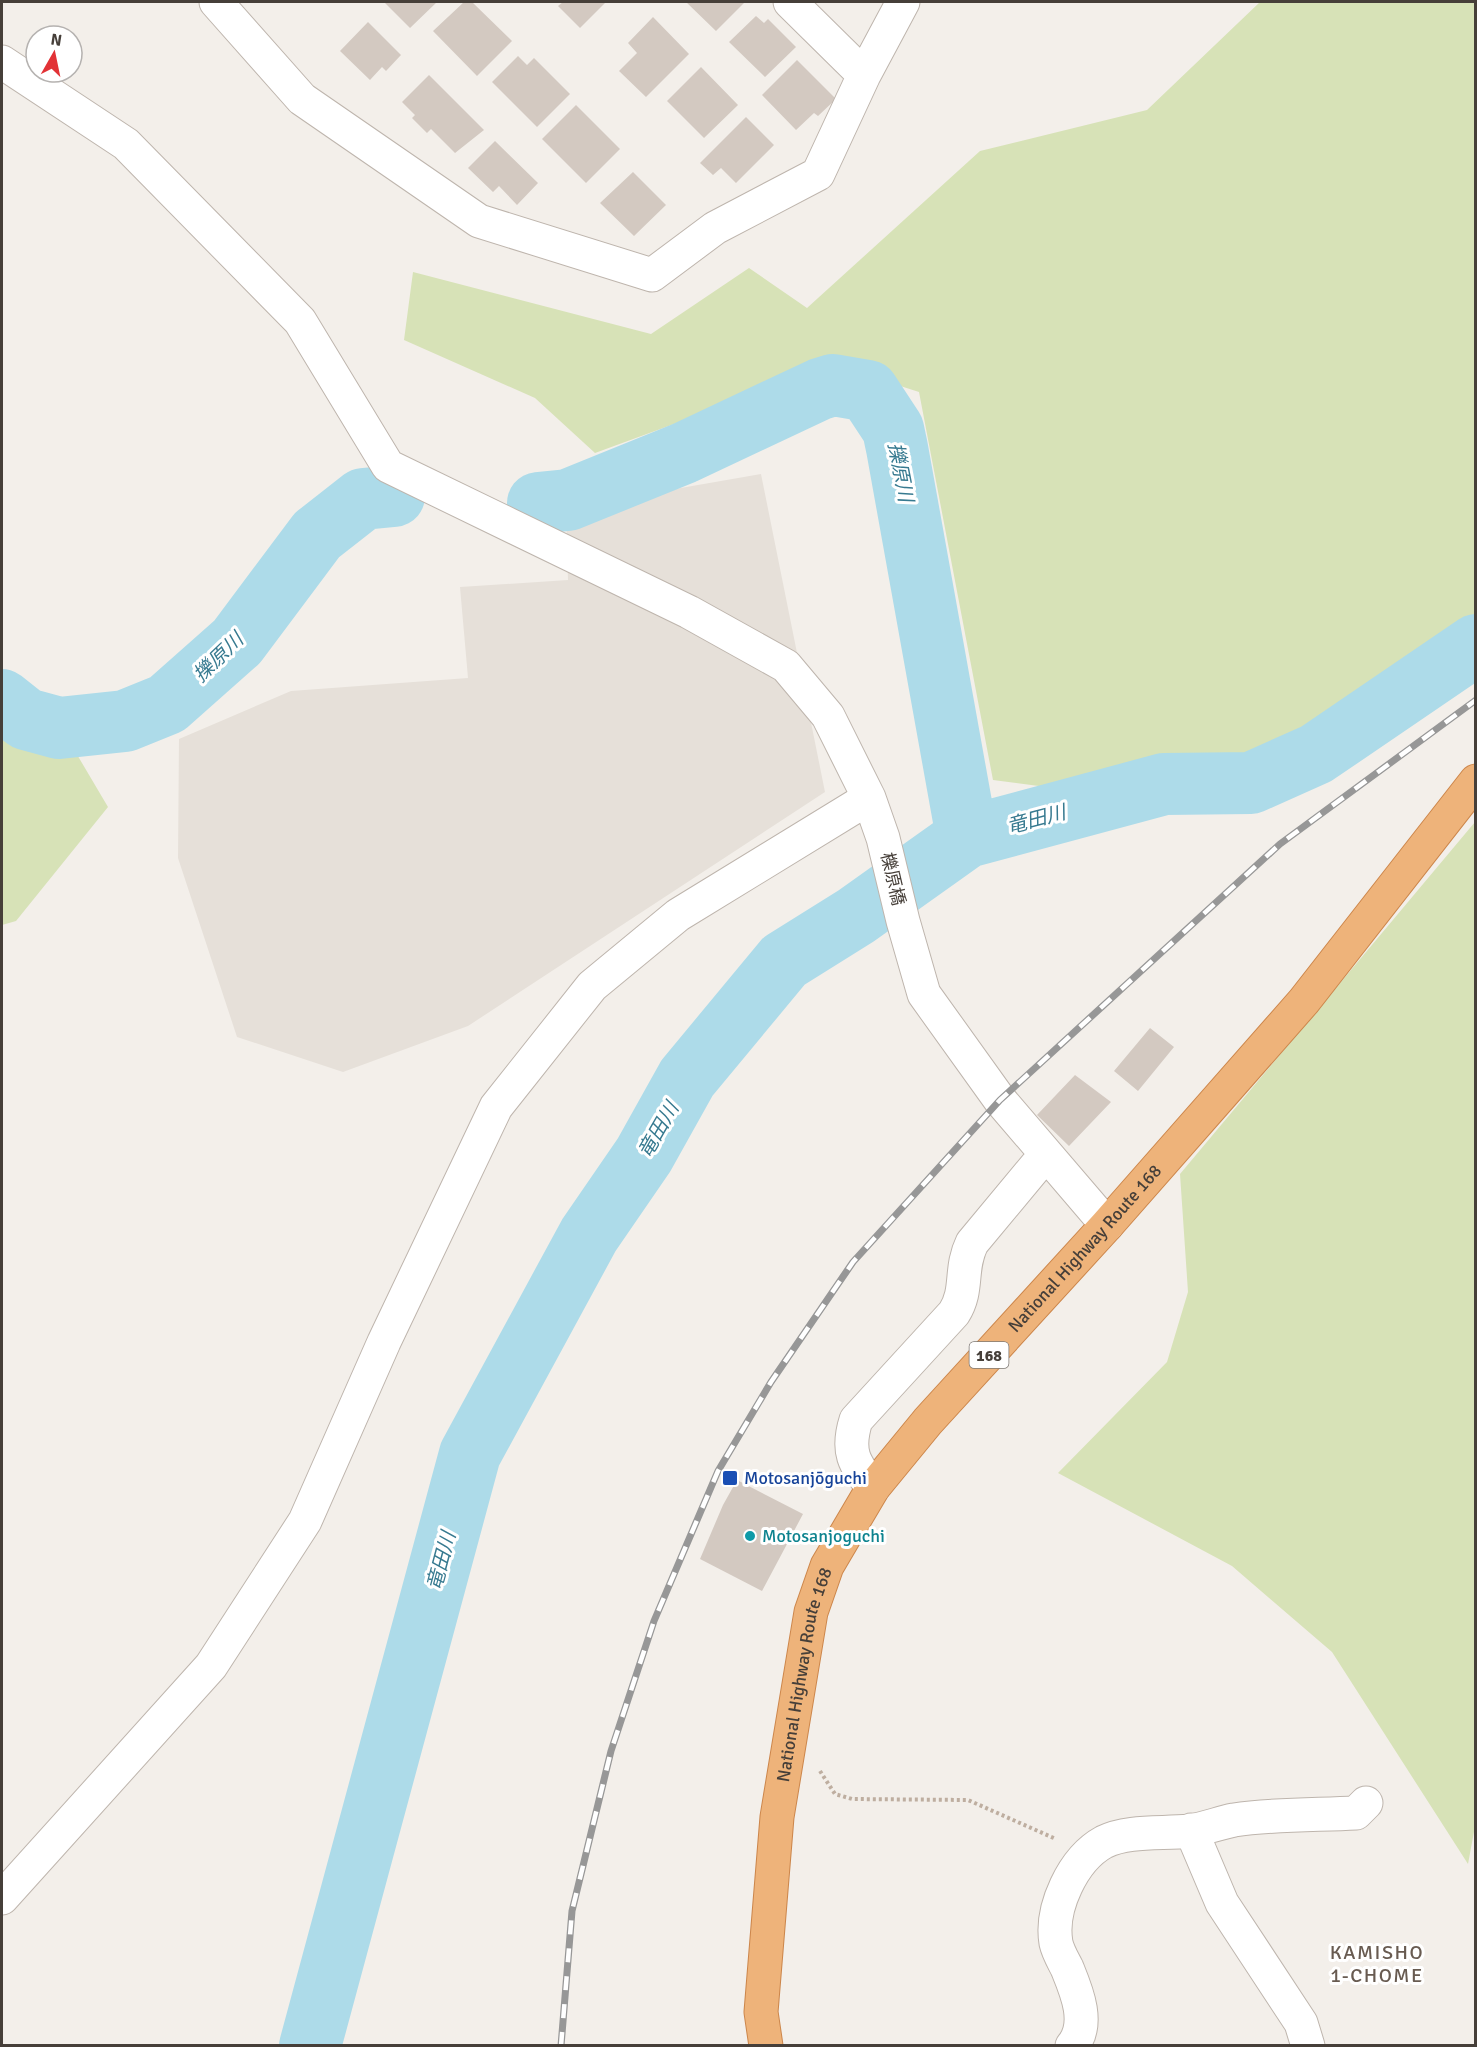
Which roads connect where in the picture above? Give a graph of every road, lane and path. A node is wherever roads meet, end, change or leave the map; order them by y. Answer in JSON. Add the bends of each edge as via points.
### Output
{"nodes":[{"id":1,"x":216,"y":2,"type":"edge"},
{"id":2,"x":790,"y":2,"type":"edge"},
{"id":3,"x":903,"y":2,"type":"edge"},
{"id":4,"x":2,"y":62,"type":"edge"},
{"id":5,"x":864,"y":75,"type":"junction"},
{"id":6,"x":1476,"y":781,"type":"edge"},
{"id":7,"x":869,"y":798,"type":"junction"},
{"id":8,"x":1046,"y":1154,"type":"junction"},
{"id":9,"x":1107,"y":1225,"type":"junction"},
{"id":10,"x":873,"y":1488,"type":"junction"},
{"id":11,"x":819,"y":1762,"type":"dead end"},
{"id":12,"x":1366,"y":1803,"type":"dead end"},
{"id":13,"x":1191,"y":1830,"type":"junction"},
{"id":14,"x":1086,"y":1853,"type":"junction"},
{"id":15,"x":2,"y":1898,"type":"edge"},
{"id":16,"x":766,"y":2046,"type":"edge"},
{"id":17,"x":1072,"y":2046,"type":"edge"},
{"id":18,"x":1308,"y":2046,"type":"edge"}],
"edges":[{"from":1,"to":5,"type":"street","via":[[302,99],[479,221],[652,275],[715,228],[818,174]]},
{"from":2,"to":5,"type":"street"},
{"from":3,"to":5,"type":"street"},
{"from":4,"to":7,"type":"street","name":"櫟原橋","via":[[126,144],[300,321],[388,466],[688,612],[786,666],[828,716]]},
{"from":6,"to":9,"type":"highway","name":"National Highway Route 168","number":"168","via":[[1304,1001]]},
{"from":7,"to":8,"type":"street","name":"櫟原橋","via":[[924,994],[1000,1100]]},
{"from":7,"to":15,"type":"street","via":[[678,915],[592,986],[496,1107],[384,1342],[305,1521],[211,1666]]},
{"from":8,"to":9,"type":"street","name":"櫟原橋"},
{"from":8,"to":10,"type":"street","via":[[972,1242],[964,1259],[962,1301],[954,1313],[856,1420],[850,1441],[855,1465]]},
{"from":9,"to":10,"type":"highway","name":"National Highway Route 168","number":"168","via":[[928,1421]]},
{"from":10,"to":16,"type":"highway","name":"National Highway Route 168","number":"168","via":[[827,1566],[811,1612],[777,1817],[761,2012]]},
{"from":11,"to":14,"type":"path","via":[[820,1772],[835,1794],[852,1799],[968,1800]]},
{"from":12,"to":13,"type":"street","via":[[1356,1813],[1235,1820]]},
{"from":13,"to":14,"type":"street","via":[[1107,1841]]},
{"from":13,"to":18,"type":"street","via":[[1222,1903],[1301,2023]]},
{"from":14,"to":17,"type":"street","via":[[1055,1921],[1057,1944],[1079,1995],[1081,2018]]}]}
